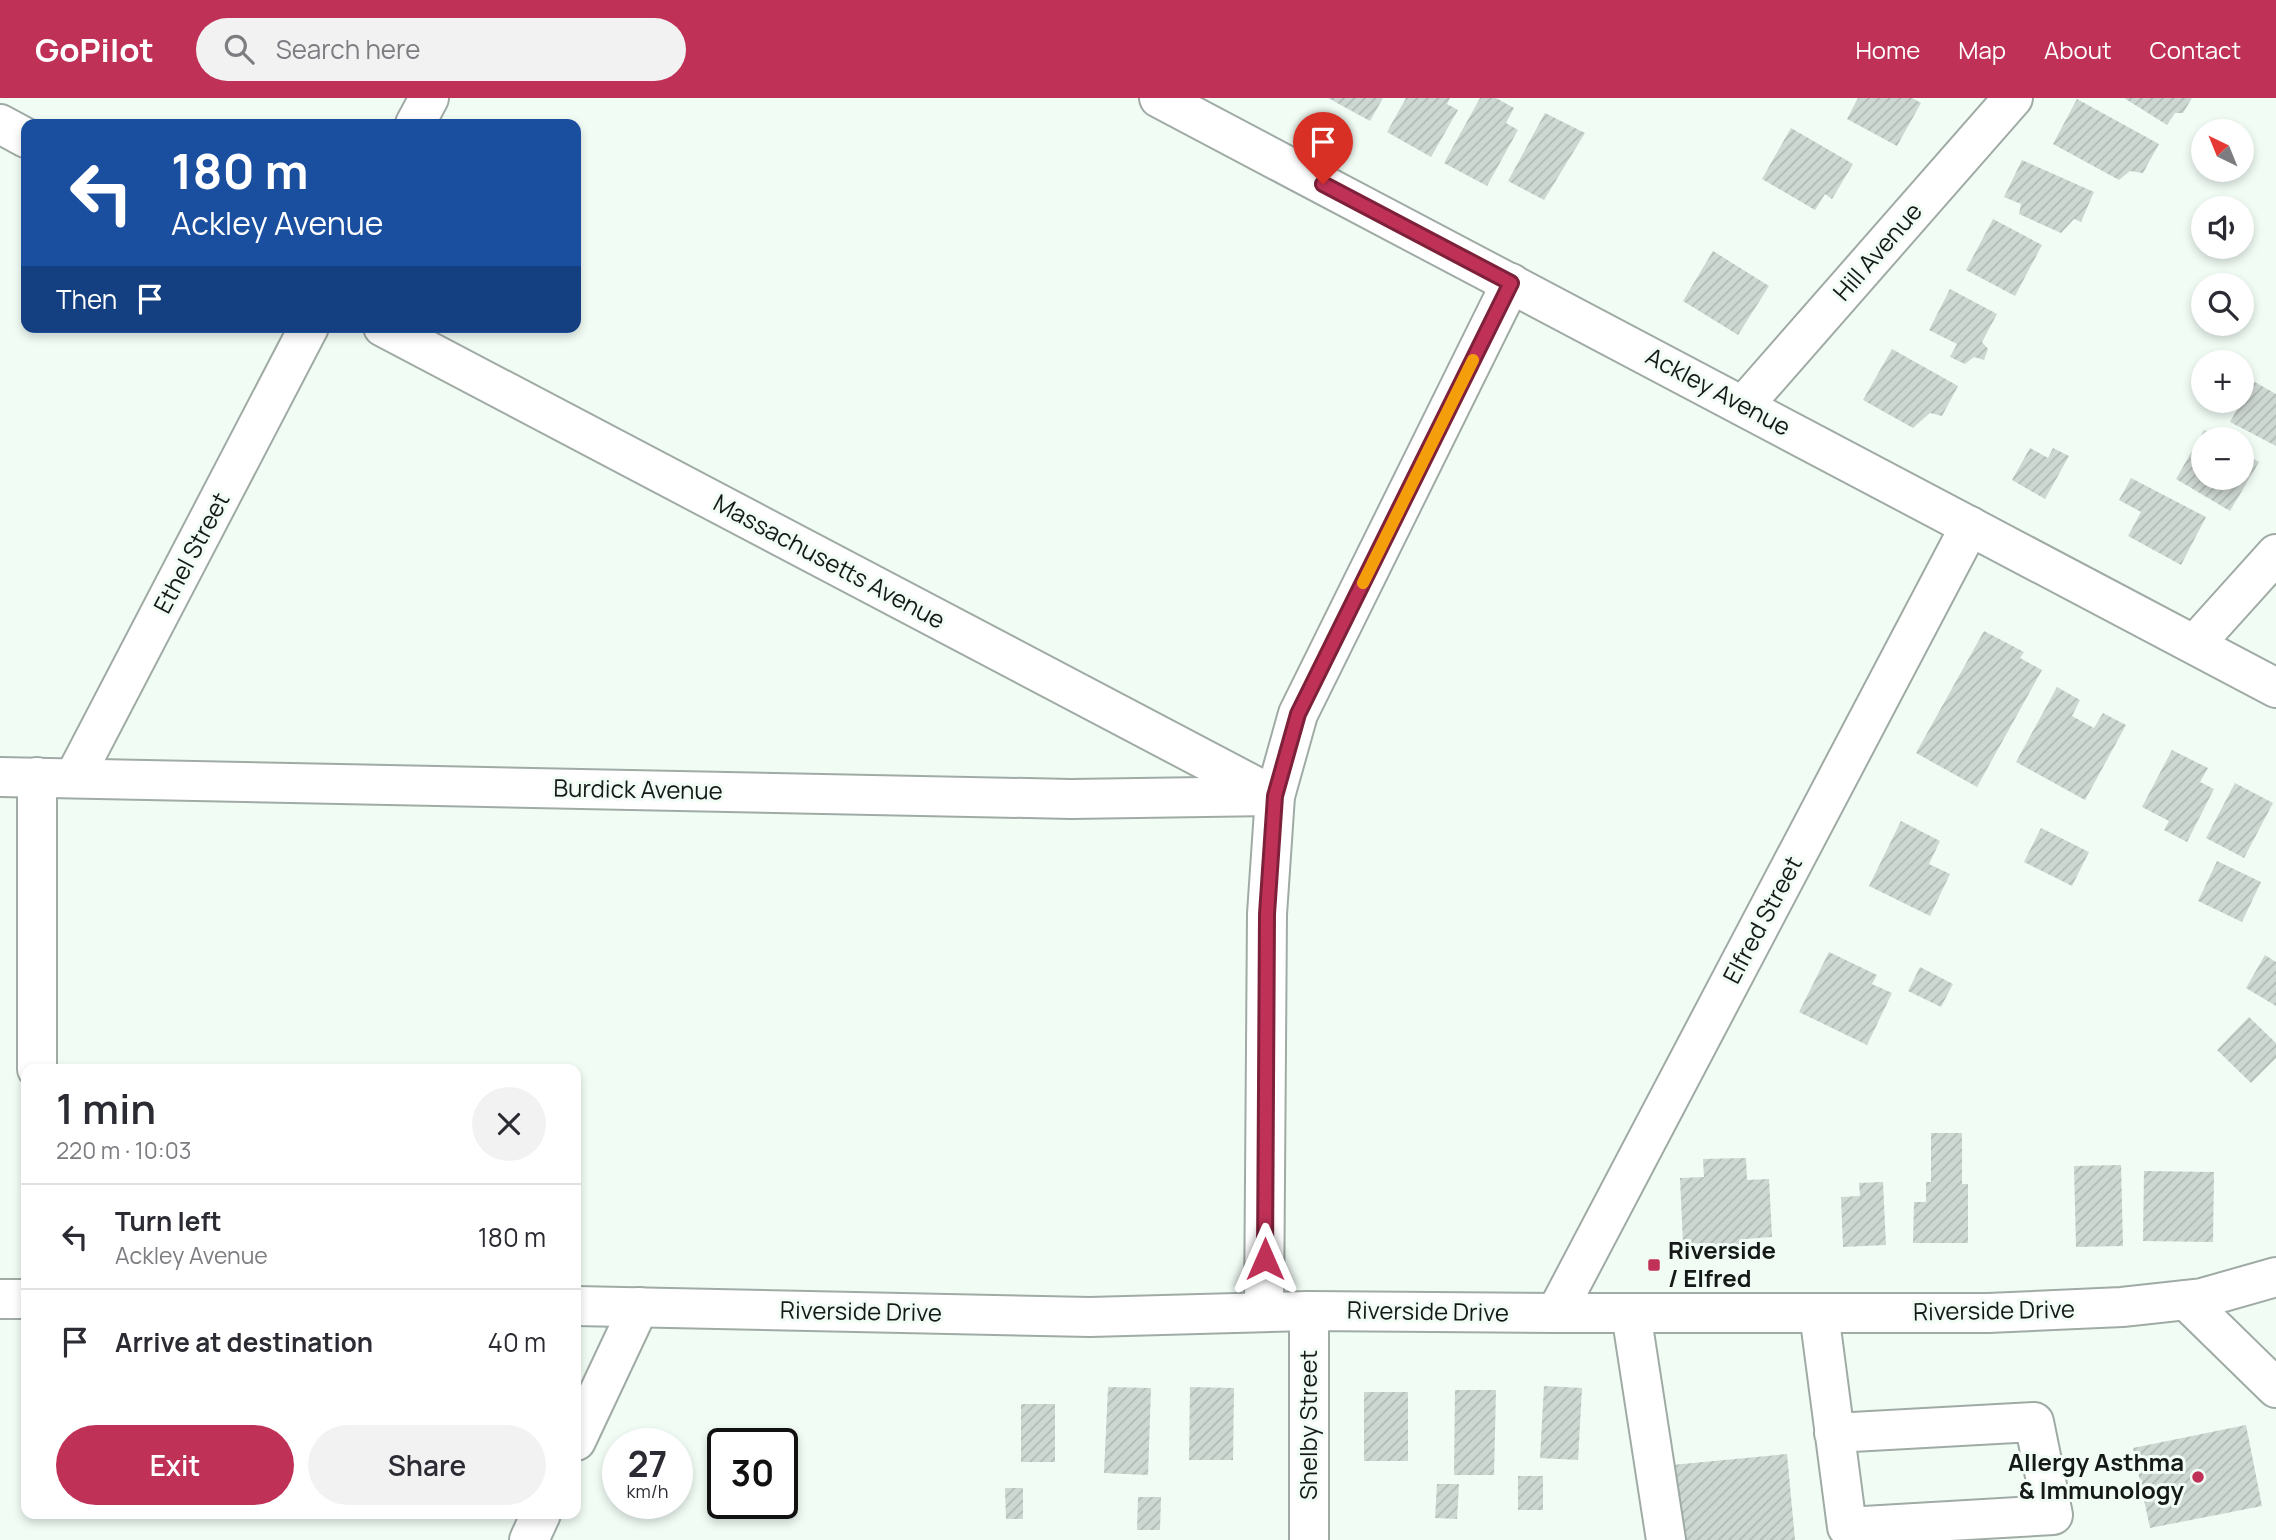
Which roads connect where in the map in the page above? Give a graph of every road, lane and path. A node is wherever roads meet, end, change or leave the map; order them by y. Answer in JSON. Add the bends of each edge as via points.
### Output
{"nodes":[{"id":1,"x":429,"y":98,"type":"edge"},
{"id":2,"x":1159,"y":98,"type":"edge"},
{"id":3,"x":2013,"y":98,"type":"edge"},
{"id":4,"x":418,"y":119,"type":"edge"},
{"id":5,"x":0,"y":124,"type":"edge"},
{"id":6,"x":21,"y":135,"type":"edge"},
{"id":7,"x":1511,"y":283,"type":"junction"},
{"id":8,"x":306,"y":333,"type":"edge"},
{"id":9,"x":394,"y":333,"type":"edge"},
{"id":10,"x":1743,"y":406,"type":"junction"},
{"id":11,"x":1970,"y":526,"type":"junction"},
{"id":12,"x":2276,"y":554,"type":"edge"},
{"id":13,"x":2195,"y":644,"type":"junction"},
{"id":14,"x":2276,"y":688,"type":"edge"},
{"id":15,"x":0,"y":777,"type":"edge"},
{"id":16,"x":56,"y":778,"type":"junction"},
{"id":17,"x":1275,"y":796,"type":"junction"},
{"id":18,"x":37,"y":1064,"type":"edge"},
{"id":19,"x":2276,"y":1277,"type":"edge"},
{"id":20,"x":0,"y":1299,"type":"edge"},
{"id":21,"x":21,"y":1300,"type":"edge"},
{"id":22,"x":2186,"y":1300,"type":"junction"},
{"id":23,"x":581,"y":1306,"type":"edge"},
{"id":24,"x":639,"y":1307,"type":"junction"},
{"id":25,"x":1309,"y":1311,"type":"junction"},
{"id":26,"x":1265,"y":1312,"type":"junction"},
{"id":27,"x":1556,"y":1313,"type":"junction"},
{"id":28,"x":1631,"y":1313,"type":"junction"},
{"id":29,"x":1819,"y":1313,"type":"junction"},
{"id":30,"x":2276,"y":1388,"type":"edge"},
{"id":31,"x":581,"y":1430,"type":"edge"},
{"id":32,"x":1834,"y":1433,"type":"junction"},
{"id":33,"x":539,"y":1519,"type":"edge"},
{"id":34,"x":2055,"y":1528,"type":"edge"},
{"id":35,"x":529,"y":1540,"type":"edge"},
{"id":36,"x":1309,"y":1540,"type":"edge"},
{"id":37,"x":1666,"y":1540,"type":"edge"}],
"edges":[{"from":1,"to":4,"type":"street"},
{"from":2,"to":7,"type":"street","name":"Ackley Avenue"},
{"from":3,"to":10,"type":"street","name":"Hill Avenue"},
{"from":5,"to":6,"type":"street"},
{"from":7,"to":10,"type":"street","name":"Ackley Avenue"},
{"from":7,"to":17,"type":"street","via":[[1298,714]]},
{"from":8,"to":16,"type":"street","name":"Ethel Street"},
{"from":9,"to":17,"type":"street","name":"Massachusetts Avenue"},
{"from":10,"to":11,"type":"street","name":"Ackley Avenue"},
{"from":11,"to":13,"type":"street","name":"Ackley Avenue"},
{"from":11,"to":27,"type":"street","name":"Elfred Street"},
{"from":12,"to":13,"type":"street"},
{"from":13,"to":14,"type":"street","name":"Ackley Avenue"},
{"from":15,"to":16,"type":"street","name":"Burdick Avenue"},
{"from":16,"to":17,"type":"street","name":"Burdick Avenue","via":[[1057,799]]},
{"from":16,"to":18,"type":"street","name":"Ethel Street"},
{"from":17,"to":26,"type":"street","via":[[1267,914]]},
{"from":19,"to":22,"type":"street","name":"Riverside Drive"},
{"from":20,"to":21,"type":"street"},
{"from":22,"to":29,"type":"street","name":"Riverside Drive","via":[[1988,1313]]},
{"from":22,"to":30,"type":"street"},
{"from":23,"to":24,"type":"street","name":"Riverside Drive"},
{"from":24,"to":26,"type":"street","name":"Riverside Drive","via":[[1090,1317]]},
{"from":24,"to":31,"type":"street"},
{"from":25,"to":26,"type":"street","name":"Riverside Drive"},
{"from":25,"to":27,"type":"street","name":"Riverside Drive"},
{"from":25,"to":36,"type":"street","name":"Shelby Street"},
{"from":27,"to":28,"type":"street","name":"Riverside Drive"},
{"from":28,"to":29,"type":"street","name":"Riverside Drive"},
{"from":28,"to":37,"type":"street"},
{"from":29,"to":32,"type":"street"},
{"from":32,"to":34,"type":"street","via":[[1847,1527]]},
{"from":32,"to":34,"type":"street","via":[[2034,1422]]},
{"from":33,"to":35,"type":"street"}]}
